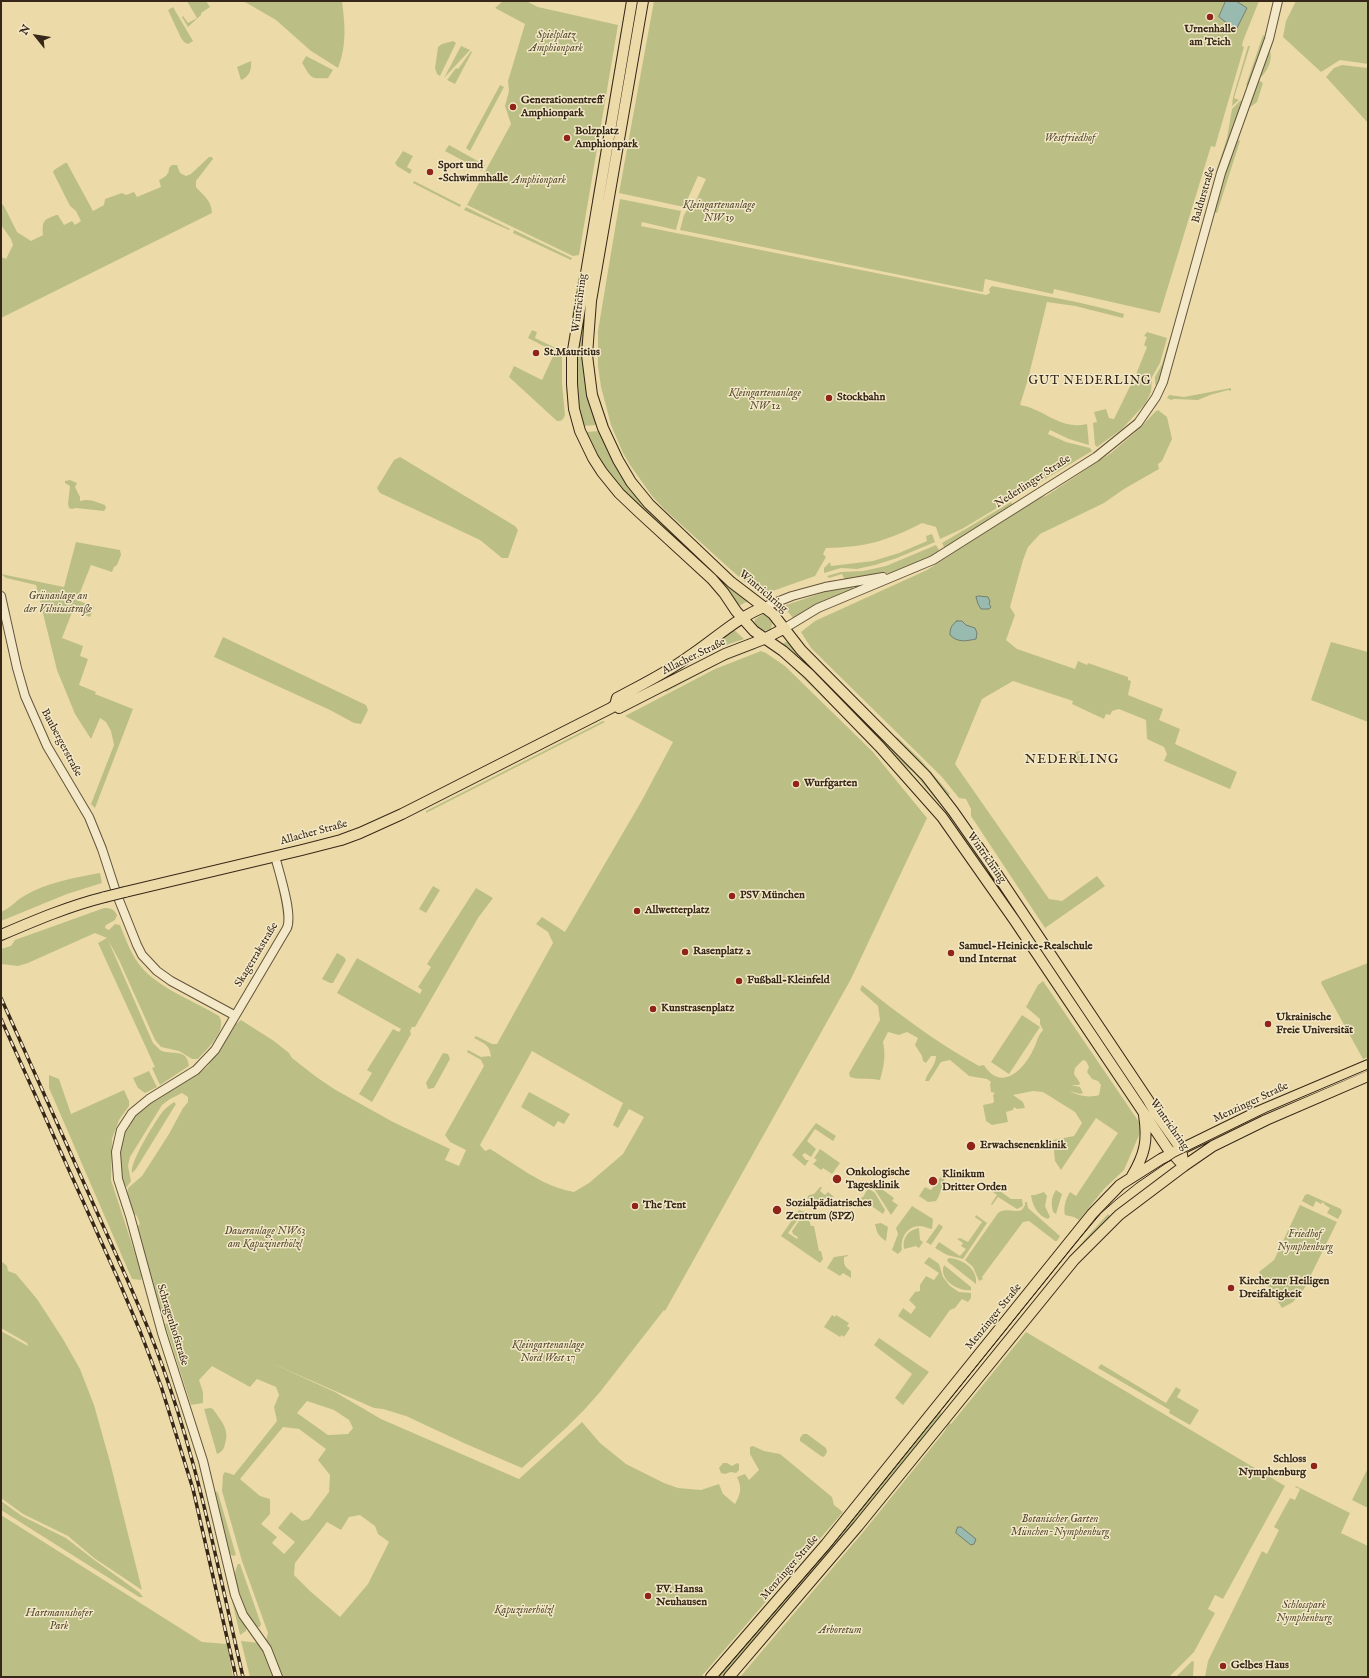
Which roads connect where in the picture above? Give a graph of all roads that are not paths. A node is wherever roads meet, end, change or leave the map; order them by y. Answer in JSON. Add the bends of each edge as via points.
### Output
{"nodes":[{"id":1,"x":632,"y":1,"type":"edge"},
{"id":2,"x":643,"y":1,"type":"edge"},
{"id":3,"x":1278,"y":1,"type":"edge"},
{"id":4,"x":1156,"y":397,"type":"joint"},
{"id":5,"x":909,"y":571,"type":"junction"},
{"id":6,"x":1,"y":596,"type":"edge"},
{"id":7,"x":764,"y":607,"type":"junction"},
{"id":8,"x":742,"y":618,"type":"junction"},
{"id":9,"x":785,"y":628,"type":"junction"},
{"id":10,"x":764,"y":638,"type":"junction"},
{"id":11,"x":615,"y":706,"type":"junction"},
{"id":12,"x":275,"y":856,"type":"junction"},
{"id":13,"x":121,"y":894,"type":"junction"},
{"id":14,"x":1,"y":935,"type":"edge"},
{"id":15,"x":234,"y":1015,"type":"junction"},
{"id":16,"x":1368,"y":1065,"type":"edge"},
{"id":17,"x":1368,"y":1076,"type":"edge"},
{"id":18,"x":1143,"y":1111,"type":"junction"},
{"id":19,"x":1181,"y":1149,"type":"junction"},
{"id":20,"x":1172,"y":1154,"type":"junction"},
{"id":21,"x":1184,"y":1166,"type":"junction"},
{"id":22,"x":1131,"y":1177,"type":"junction"},
{"id":23,"x":278,"y":1677,"type":"edge"},
{"id":24,"x":711,"y":1677,"type":"edge"},
{"id":25,"x":729,"y":1677,"type":"edge"}],
"edges":[{"from":1,"to":8,"type":"main road","name":"Wintrichring","via":[[576,333],[572,370],[574,409],[580,431],[602,472],[619,493],[712,579]]},
{"from":2,"to":7,"type":"main road","name":"Wintrichring","via":[[591,301],[587,355],[592,395],[602,428],[631,482],[649,504],[731,582]]},
{"from":3,"to":4,"type":"street","name":"Baldurstraße","via":[[1269,39],[1221,173],[1163,382]]},
{"from":4,"to":5,"type":"street","name":"Nederlinger Straße","via":[[1138,423],[1105,450],[944,554]]},
{"from":5,"to":7,"type":"street","name":"Nederlinger Straße","via":[[825,587]]},
{"from":5,"to":9,"type":"street","name":"Nederlinger Straße","via":[[818,608]]},
{"from":6,"to":13,"type":"street","name":"Baubergerstraße","via":[[25,696],[47,746],[89,817]]},
{"from":7,"to":8,"type":"main road","name":"Nederlinger Straße"},
{"from":7,"to":9,"type":"main road","name":"Wintrichring"},
{"from":8,"to":10,"type":"main road","name":"Wintrichring"},
{"from":8,"to":11,"type":"main road","name":"Allacher Straße","via":[[682,662],[617,698]]},
{"from":9,"to":10,"type":"main road","name":"Allacher Straße"},
{"from":9,"to":19,"type":"main road","name":"Wintrichring","via":[[801,650],[922,771],[953,811]]},
{"from":10,"to":11,"type":"main road","name":"Allacher Straße","via":[[725,654],[620,708]]},
{"from":10,"to":18,"type":"main road","name":"Wintrichring","via":[[809,674],[880,747],[942,818]]},
{"from":11,"to":12,"type":"main road","name":"Allacher Straße","via":[[374,827],[341,840]]},
{"from":12,"to":13,"type":"main road","name":"Allacher Straße"},
{"from":12,"to":15,"type":"street","name":"Skagerrakstraße","via":[[289,922]]},
{"from":13,"to":14,"type":"main road","name":"Allacher Straße","bridge":true,"via":[[77,904]]},
{"from":13,"to":15,"type":"street","name":"Baubergerstraße","via":[[137,945],[148,962],[171,981]]},
{"from":15,"to":23,"type":"street","name":"Schragenhofstraße","via":[[226,1033],[206,1061],[132,1113],[117,1140],[116,1164],[118,1179],[162,1333],[203,1461],[236,1595],[243,1616],[267,1649]]},
{"from":16,"to":19,"type":"main road","name":"Menzinger Straße","via":[[1257,1112]]},
{"from":17,"to":21,"type":"main road","name":"Menzinger Straße","via":[[1239,1132]]},
{"from":18,"to":20,"type":"main road","name":"Wintrichring"},
{"from":18,"to":22,"type":"main road","via":[[1146,1143],[1141,1160]]},
{"from":19,"to":20,"type":"main road","name":"Menzinger Straße"},
{"from":19,"to":21,"type":"main road","name":"Wintrichring"},
{"from":20,"to":21,"type":"main road","name":"Wintrichring"},
{"from":20,"to":22,"type":"main road","name":"Menzinger Straße"},
{"from":21,"to":25,"type":"main road","name":"Menzinger Straße","via":[[1119,1216],[1074,1260],[858,1526]]},
{"from":22,"to":24,"type":"main road","name":"Menzinger Straße","via":[[1110,1194],[1092,1214],[826,1544]]}]}
